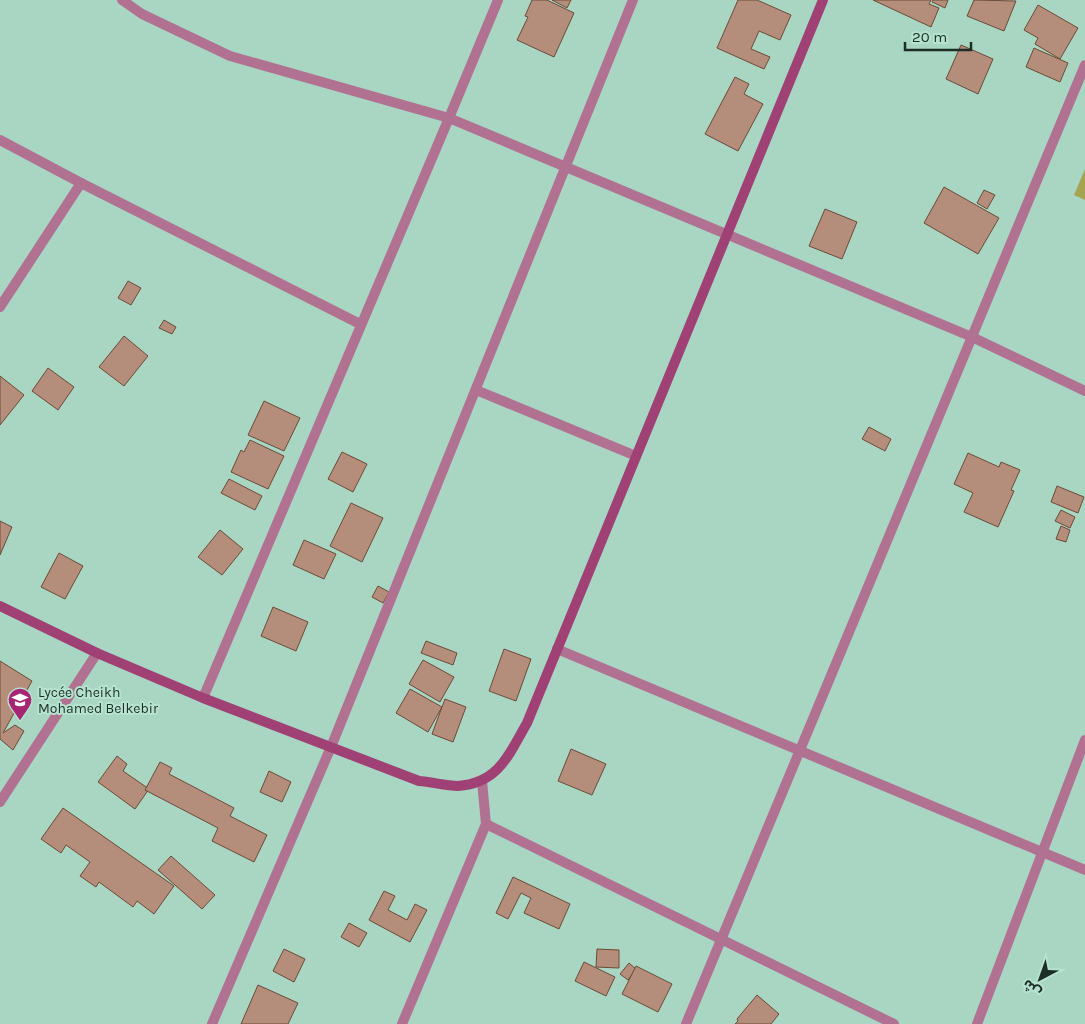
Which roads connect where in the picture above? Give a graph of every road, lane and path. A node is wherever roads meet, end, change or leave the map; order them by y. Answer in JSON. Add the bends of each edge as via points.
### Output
{"nodes":[{"id":1,"x":122,"y":0,"type":"edge"},
{"id":2,"x":498,"y":0,"type":"edge"},
{"id":3,"x":633,"y":0,"type":"edge"},
{"id":4,"x":823,"y":0,"type":"edge"},
{"id":5,"x":1085,"y":65,"type":"edge"},
{"id":6,"x":449,"y":118,"type":"junction"},
{"id":7,"x":0,"y":140,"type":"edge"},
{"id":8,"x":566,"y":167,"type":"junction"},
{"id":9,"x":81,"y":183,"type":"junction"},
{"id":10,"x":727,"y":234,"type":"junction"},
{"id":11,"x":0,"y":307,"type":"edge"},
{"id":12,"x":360,"y":324,"type":"junction"},
{"id":13,"x":972,"y":337,"type":"junction"},
{"id":14,"x":476,"y":390,"type":"junction"},
{"id":15,"x":1085,"y":391,"type":"edge"},
{"id":16,"x":636,"y":456,"type":"junction"},
{"id":17,"x":0,"y":606,"type":"edge"},
{"id":18,"x":557,"y":649,"type":"junction"},
{"id":19,"x":97,"y":654,"type":"junction"},
{"id":20,"x":203,"y":698,"type":"junction"},
{"id":21,"x":1085,"y":740,"type":"edge"},
{"id":22,"x":332,"y":747,"type":"junction"},
{"id":23,"x":801,"y":750,"type":"junction"},
{"id":24,"x":482,"y":781,"type":"junction"},
{"id":25,"x":0,"y":802,"type":"edge"},
{"id":26,"x":486,"y":824,"type":"junction"},
{"id":27,"x":1043,"y":852,"type":"junction"},
{"id":28,"x":1085,"y":870,"type":"edge"},
{"id":29,"x":721,"y":939,"type":"junction"},
{"id":30,"x":212,"y":1024,"type":"edge"},
{"id":31,"x":402,"y":1024,"type":"edge"},
{"id":32,"x":686,"y":1024,"type":"edge"},
{"id":33,"x":894,"y":1024,"type":"edge"},
{"id":34,"x":977,"y":1024,"type":"edge"}],
"edges":[{"from":1,"to":6,"type":"street","via":[[142,14],[230,56]]},
{"from":2,"to":6,"type":"street"},
{"from":3,"to":8,"type":"street"},
{"from":4,"to":10,"type":"street"},
{"from":5,"to":13,"type":"street"},
{"from":6,"to":8,"type":"street"},
{"from":6,"to":12,"type":"street"},
{"from":7,"to":9,"type":"street"},
{"from":8,"to":10,"type":"street"},
{"from":8,"to":14,"type":"street"},
{"from":9,"to":11,"type":"street"},
{"from":9,"to":12,"type":"street"},
{"from":10,"to":13,"type":"street"},
{"from":10,"to":16,"type":"street"},
{"from":12,"to":20,"type":"street"},
{"from":13,"to":15,"type":"street"},
{"from":13,"to":23,"type":"street"},
{"from":14,"to":16,"type":"street"},
{"from":14,"to":22,"type":"street"},
{"from":16,"to":18,"type":"street"},
{"from":17,"to":19,"type":"street"},
{"from":18,"to":23,"type":"street"},
{"from":18,"to":24,"type":"street","via":[[527,723],[503,764]]},
{"from":19,"to":20,"type":"street"},
{"from":19,"to":25,"type":"street"},
{"from":20,"to":22,"type":"street"},
{"from":21,"to":27,"type":"street"},
{"from":22,"to":24,"type":"street","via":[[419,781],[458,786]]},
{"from":22,"to":30,"type":"street"},
{"from":23,"to":27,"type":"street"},
{"from":23,"to":29,"type":"street"},
{"from":24,"to":26,"type":"street"},
{"from":26,"to":29,"type":"street"},
{"from":26,"to":31,"type":"street"},
{"from":27,"to":28,"type":"street"},
{"from":27,"to":34,"type":"street"},
{"from":29,"to":32,"type":"street"},
{"from":29,"to":33,"type":"street"}]}
